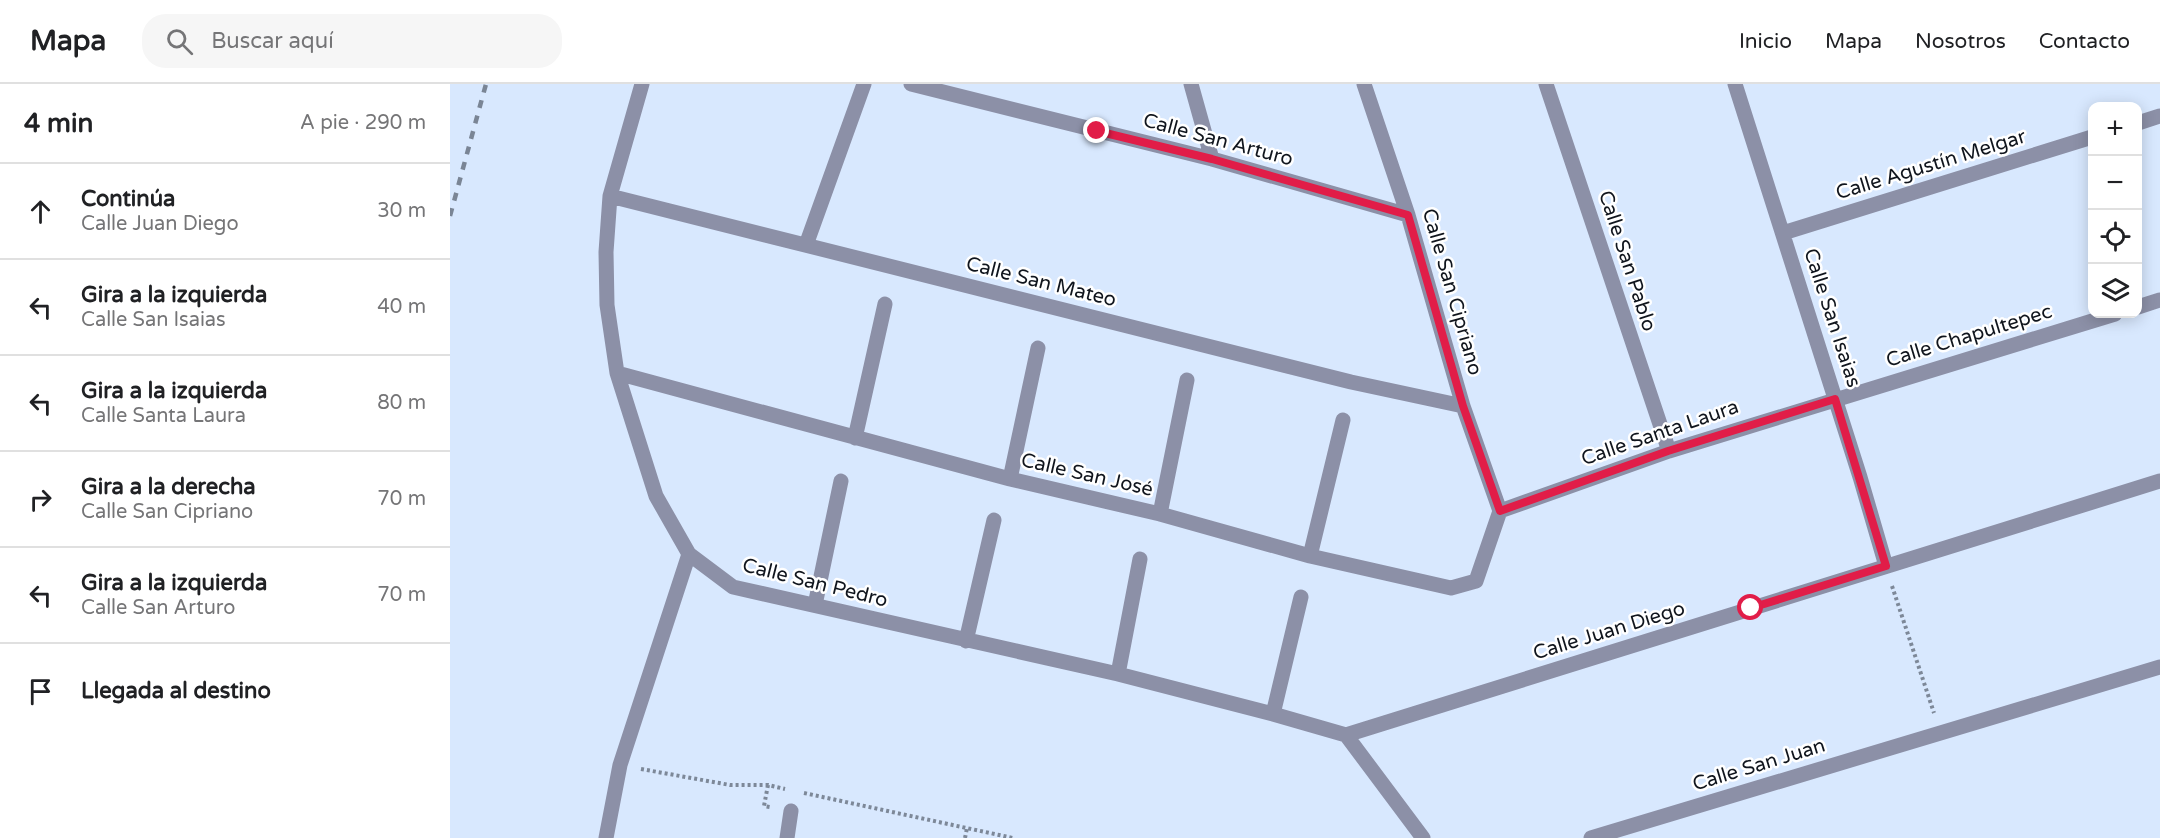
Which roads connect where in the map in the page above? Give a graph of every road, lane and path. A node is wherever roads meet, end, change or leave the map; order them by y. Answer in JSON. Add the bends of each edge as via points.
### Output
{"nodes":[{"id":1,"x":642,"y":84,"type":"edge"},
{"id":2,"x":864,"y":84,"type":"edge"},
{"id":3,"x":911,"y":84,"type":"edge"},
{"id":4,"x":1191,"y":84,"type":"edge"},
{"id":5,"x":1364,"y":84,"type":"edge"},
{"id":6,"x":1546,"y":84,"type":"edge"},
{"id":7,"x":1735,"y":84,"type":"edge"},
{"id":8,"x":2160,"y":116,"type":"edge"},
{"id":9,"x":2142,"y":122,"type":"edge"},
{"id":10,"x":2088,"y":138,"type":"edge"},
{"id":11,"x":1212,"y":159,"type":"junction"},
{"id":12,"x":610,"y":195,"type":"junction"},
{"id":13,"x":1408,"y":215,"type":"junction"},
{"id":14,"x":1783,"y":233,"type":"junction"},
{"id":15,"x":806,"y":245,"type":"junction"},
{"id":16,"x":2160,"y":300,"type":"edge"},
{"id":17,"x":885,"y":304,"type":"dead end"},
{"id":18,"x":2142,"y":306,"type":"edge"},
{"id":19,"x":2102,"y":318,"type":"edge"},
{"id":20,"x":1038,"y":348,"type":"dead end"},
{"id":21,"x":617,"y":374,"type":"junction"},
{"id":22,"x":1187,"y":380,"type":"dead end"},
{"id":23,"x":1835,"y":399,"type":"junction"},
{"id":24,"x":1463,"y":406,"type":"junction"},
{"id":25,"x":1343,"y":420,"type":"dead end"},
{"id":26,"x":855,"y":438,"type":"junction"},
{"id":27,"x":1668,"y":451,"type":"junction"},
{"id":28,"x":1010,"y":479,"type":"junction"},
{"id":29,"x":841,"y":481,"type":"dead end"},
{"id":30,"x":2160,"y":481,"type":"edge"},
{"id":31,"x":1500,"y":511,"type":"junction"},
{"id":32,"x":1160,"y":514,"type":"junction"},
{"id":33,"x":994,"y":520,"type":"dead end"},
{"id":34,"x":689,"y":554,"type":"junction"},
{"id":35,"x":1310,"y":556,"type":"junction"},
{"id":36,"x":1140,"y":559,"type":"dead end"},
{"id":37,"x":1886,"y":566,"type":"junction"},
{"id":38,"x":1301,"y":597,"type":"dead end"},
{"id":39,"x":815,"y":605,"type":"junction"},
{"id":40,"x":966,"y":641,"type":"junction"},
{"id":41,"x":2160,"y":667,"type":"edge"},
{"id":42,"x":1118,"y":674,"type":"junction"},
{"id":43,"x":1273,"y":714,"type":"junction"},
{"id":44,"x":1940,"y":733,"type":"junction"},
{"id":45,"x":1346,"y":735,"type":"junction"},
{"id":46,"x":620,"y":765,"type":"junction"},
{"id":47,"x":792,"y":790,"type":"dead end"},
{"id":48,"x":803,"y":793,"type":"dead end"},
{"id":49,"x":791,"y":812,"type":"dead end"},
{"id":50,"x":967,"y":828,"type":"junction"},
{"id":51,"x":606,"y":838,"type":"edge"},
{"id":52,"x":787,"y":838,"type":"edge"},
{"id":53,"x":965,"y":838,"type":"edge"},
{"id":54,"x":1013,"y":838,"type":"edge"},
{"id":55,"x":1423,"y":838,"type":"edge"},
{"id":56,"x":1591,"y":838,"type":"edge"}],
"edges":[{"from":1,"to":12,"type":"street","name":"Calle San Pedro"},
{"from":2,"to":15,"type":"street"},
{"from":3,"to":11,"type":"street","name":"Calle San Arturo"},
{"from":4,"to":11,"type":"street"},
{"from":5,"to":13,"type":"street","name":"Calle San Cipriano"},
{"from":6,"to":27,"type":"street","name":"Calle San Pablo"},
{"from":7,"to":14,"type":"street","name":"Calle San Isaias"},
{"from":8,"to":9,"type":"street"},
{"from":10,"to":14,"type":"street","name":"Calle Agustín Melgar"},
{"from":11,"to":13,"type":"street","name":"Calle San Arturo"},
{"from":12,"to":15,"type":"street","name":"Calle San Mateo"},
{"from":12,"to":21,"type":"street","name":"Calle San Pedro","via":[[607,305]]},
{"from":13,"to":24,"type":"street","name":"Calle San Cipriano"},
{"from":14,"to":23,"type":"street","name":"Calle San Isaias"},
{"from":15,"to":24,"type":"street","name":"Calle San Mateo","via":[[1351,382]]},
{"from":16,"to":18,"type":"street"},
{"from":17,"to":26,"type":"street"},
{"from":19,"to":23,"type":"street","name":"Calle Chapultepec"},
{"from":20,"to":28,"type":"street"},
{"from":21,"to":26,"type":"street","name":"Calle San José"},
{"from":21,"to":34,"type":"street","name":"Calle San Pedro","via":[[656,496]]},
{"from":22,"to":32,"type":"street"},
{"from":23,"to":27,"type":"street","name":"Calle Santa Laura"},
{"from":23,"to":37,"type":"street","name":"Calle San Isaias"},
{"from":24,"to":31,"type":"street","name":"Calle San Cipriano"},
{"from":25,"to":35,"type":"street"},
{"from":26,"to":28,"type":"street","name":"Calle San José"},
{"from":27,"to":31,"type":"street","name":"Calle Santa Laura"},
{"from":28,"to":32,"type":"street","name":"Calle San José"},
{"from":29,"to":39,"type":"street"},
{"from":30,"to":37,"type":"street","name":"Calle Juan Diego"},
{"from":31,"to":35,"type":"street","name":"Calle San José","via":[[1476,581],[1451,588]]},
{"from":32,"to":35,"type":"street","name":"Calle San José"},
{"from":33,"to":40,"type":"street"},
{"from":34,"to":39,"type":"street","name":"Calle San Pedro","via":[[733,588]]},
{"from":34,"to":46,"type":"street"},
{"from":36,"to":42,"type":"street"},
{"from":37,"to":44,"type":"path"},
{"from":37,"to":45,"type":"street","name":"Calle Juan Diego"},
{"from":38,"to":43,"type":"street"},
{"from":39,"to":40,"type":"street","name":"Calle San Pedro"},
{"from":40,"to":42,"type":"street","name":"Calle San Pedro"},
{"from":41,"to":44,"type":"street","name":"Calle San Juan"},
{"from":42,"to":43,"type":"street","name":"Calle San Pedro"},
{"from":43,"to":45,"type":"street","name":"Calle San Pedro"},
{"from":44,"to":56,"type":"street","name":"Calle San Juan"},
{"from":45,"to":55,"type":"street"},
{"from":46,"to":47,"type":"path","via":[[730,785],[768,785]]},
{"from":46,"to":51,"type":"street"},
{"from":48,"to":50,"type":"path"},
{"from":49,"to":52,"type":"street"},
{"from":50,"to":53,"type":"path"},
{"from":50,"to":54,"type":"path"}]}
